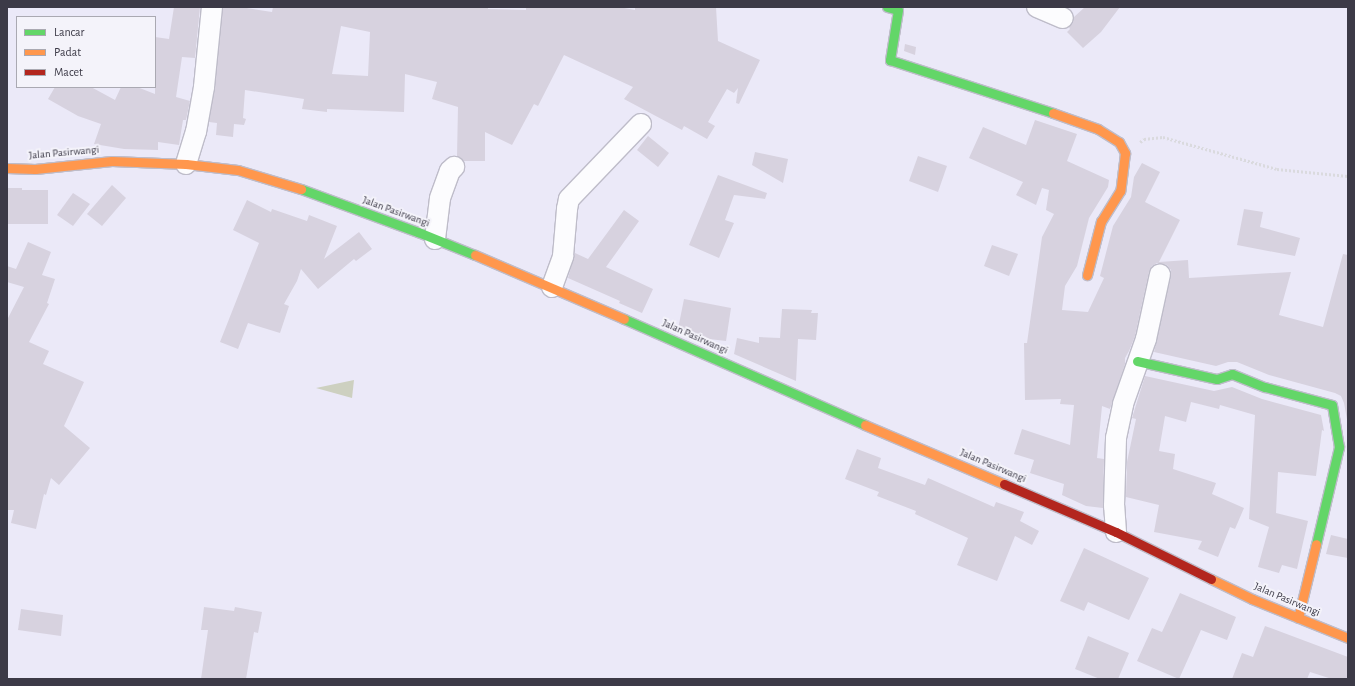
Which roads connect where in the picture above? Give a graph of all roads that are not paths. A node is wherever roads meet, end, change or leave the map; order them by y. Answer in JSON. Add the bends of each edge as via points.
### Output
{"nodes":[{"id":1,"x":212,"y":7,"type":"edge"},
{"id":2,"x":1037,"y":7,"type":"edge"},
{"id":3,"x":895,"y":8,"type":"edge"},
{"id":4,"x":1063,"y":18,"type":"dead end"},
{"id":5,"x":641,"y":124,"type":"dead end"},
{"id":6,"x":186,"y":164,"type":"junction"},
{"id":7,"x":454,"y":167,"type":"dead end"},
{"id":8,"x":7,"y":168,"type":"edge"},
{"id":9,"x":436,"y":239,"type":"junction"},
{"id":10,"x":1160,"y":274,"type":"dead end"},
{"id":11,"x":1087,"y":275,"type":"dead end"},
{"id":12,"x":552,"y":287,"type":"junction"},
{"id":13,"x":1137,"y":361,"type":"junction"},
{"id":14,"x":1116,"y":532,"type":"junction"},
{"id":15,"x":1298,"y":618,"type":"junction"},
{"id":16,"x":1348,"y":638,"type":"edge"}],
"edges":[{"from":1,"to":6,"type":"street","via":[[204,87],[196,132]]},
{"from":2,"to":4,"type":"street"},
{"from":3,"to":11,"type":"street","via":[[890,60],[1010,97],[1098,129],[1119,142],[1125,153],[1120,191],[1102,221]]},
{"from":5,"to":12,"type":"street","via":[[569,199],[563,256]]},
{"from":6,"to":8,"type":"street","name":"Jalan Pasirwangi","via":[[112,161],[35,169]]},
{"from":6,"to":9,"type":"street","name":"Jalan Pasirwangi","via":[[261,175]]},
{"from":7,"to":9,"type":"street","via":[[440,198]]},
{"from":9,"to":12,"type":"street","name":"Jalan Pasirwangi"},
{"from":10,"to":13,"type":"street","via":[[1146,339]]},
{"from":12,"to":14,"type":"street","name":"Jalan Pasirwangi","via":[[836,413]]},
{"from":13,"to":14,"type":"street","via":[[1123,404],[1116,438]]},
{"from":13,"to":15,"type":"street","via":[[1217,379],[1232,374],[1265,387],[1332,405],[1339,447]]},
{"from":14,"to":15,"type":"street","name":"Jalan Pasirwangi","via":[[1252,599]]},
{"from":15,"to":16,"type":"street","name":"Jalan Pasirwangi"}]}
